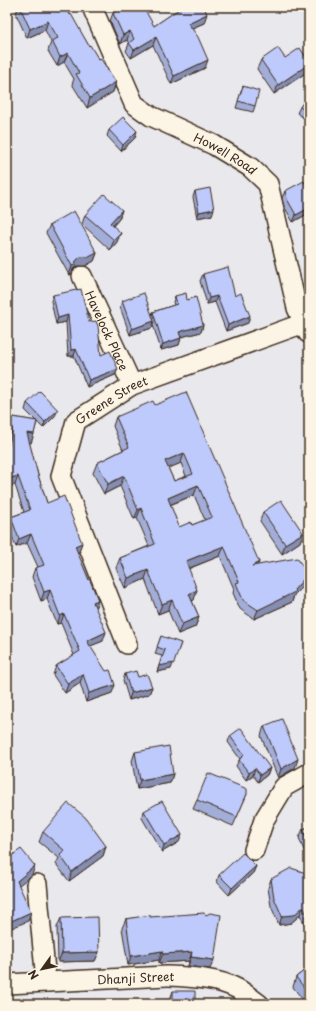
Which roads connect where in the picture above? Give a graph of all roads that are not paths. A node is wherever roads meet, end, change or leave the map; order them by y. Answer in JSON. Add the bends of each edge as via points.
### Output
{"nodes":[{"id":1,"x":92,"y":7,"type":"edge"},
{"id":2,"x":82,"y":276,"type":"dead end"},
{"id":3,"x":306,"y":329,"type":"edge"},
{"id":4,"x":132,"y":385,"type":"junction"},
{"id":5,"x":127,"y":644,"type":"dead end"},
{"id":6,"x":309,"y":772,"type":"edge"},
{"id":7,"x":254,"y":850,"type":"dead end"},
{"id":8,"x":37,"y":884,"type":"dead end"},
{"id":9,"x":46,"y":982,"type":"junction"},
{"id":10,"x":7,"y":984,"type":"edge"},
{"id":11,"x":259,"y":1004,"type":"edge"}],
"edges":[{"from":1,"to":3,"type":"street","name":"Howell Road","via":[[134,104],[151,116],[214,145],[250,167],[268,184],[297,308]]},
{"from":2,"to":4,"type":"street","name":"Havelock Place"},
{"from":3,"to":4,"type":"street","name":"Greene Street"},
{"from":4,"to":5,"type":"street","name":"Greene Street","via":[[76,421],[61,476]]},
{"from":6,"to":7,"type":"street","via":[[284,787],[264,820]]},
{"from":8,"to":9,"type":"street"},
{"from":9,"to":10,"type":"street","name":"Dhanji Street"},
{"from":9,"to":11,"type":"street","name":"Dhanji Street","via":[[189,977],[216,981],[238,989]]}]}
